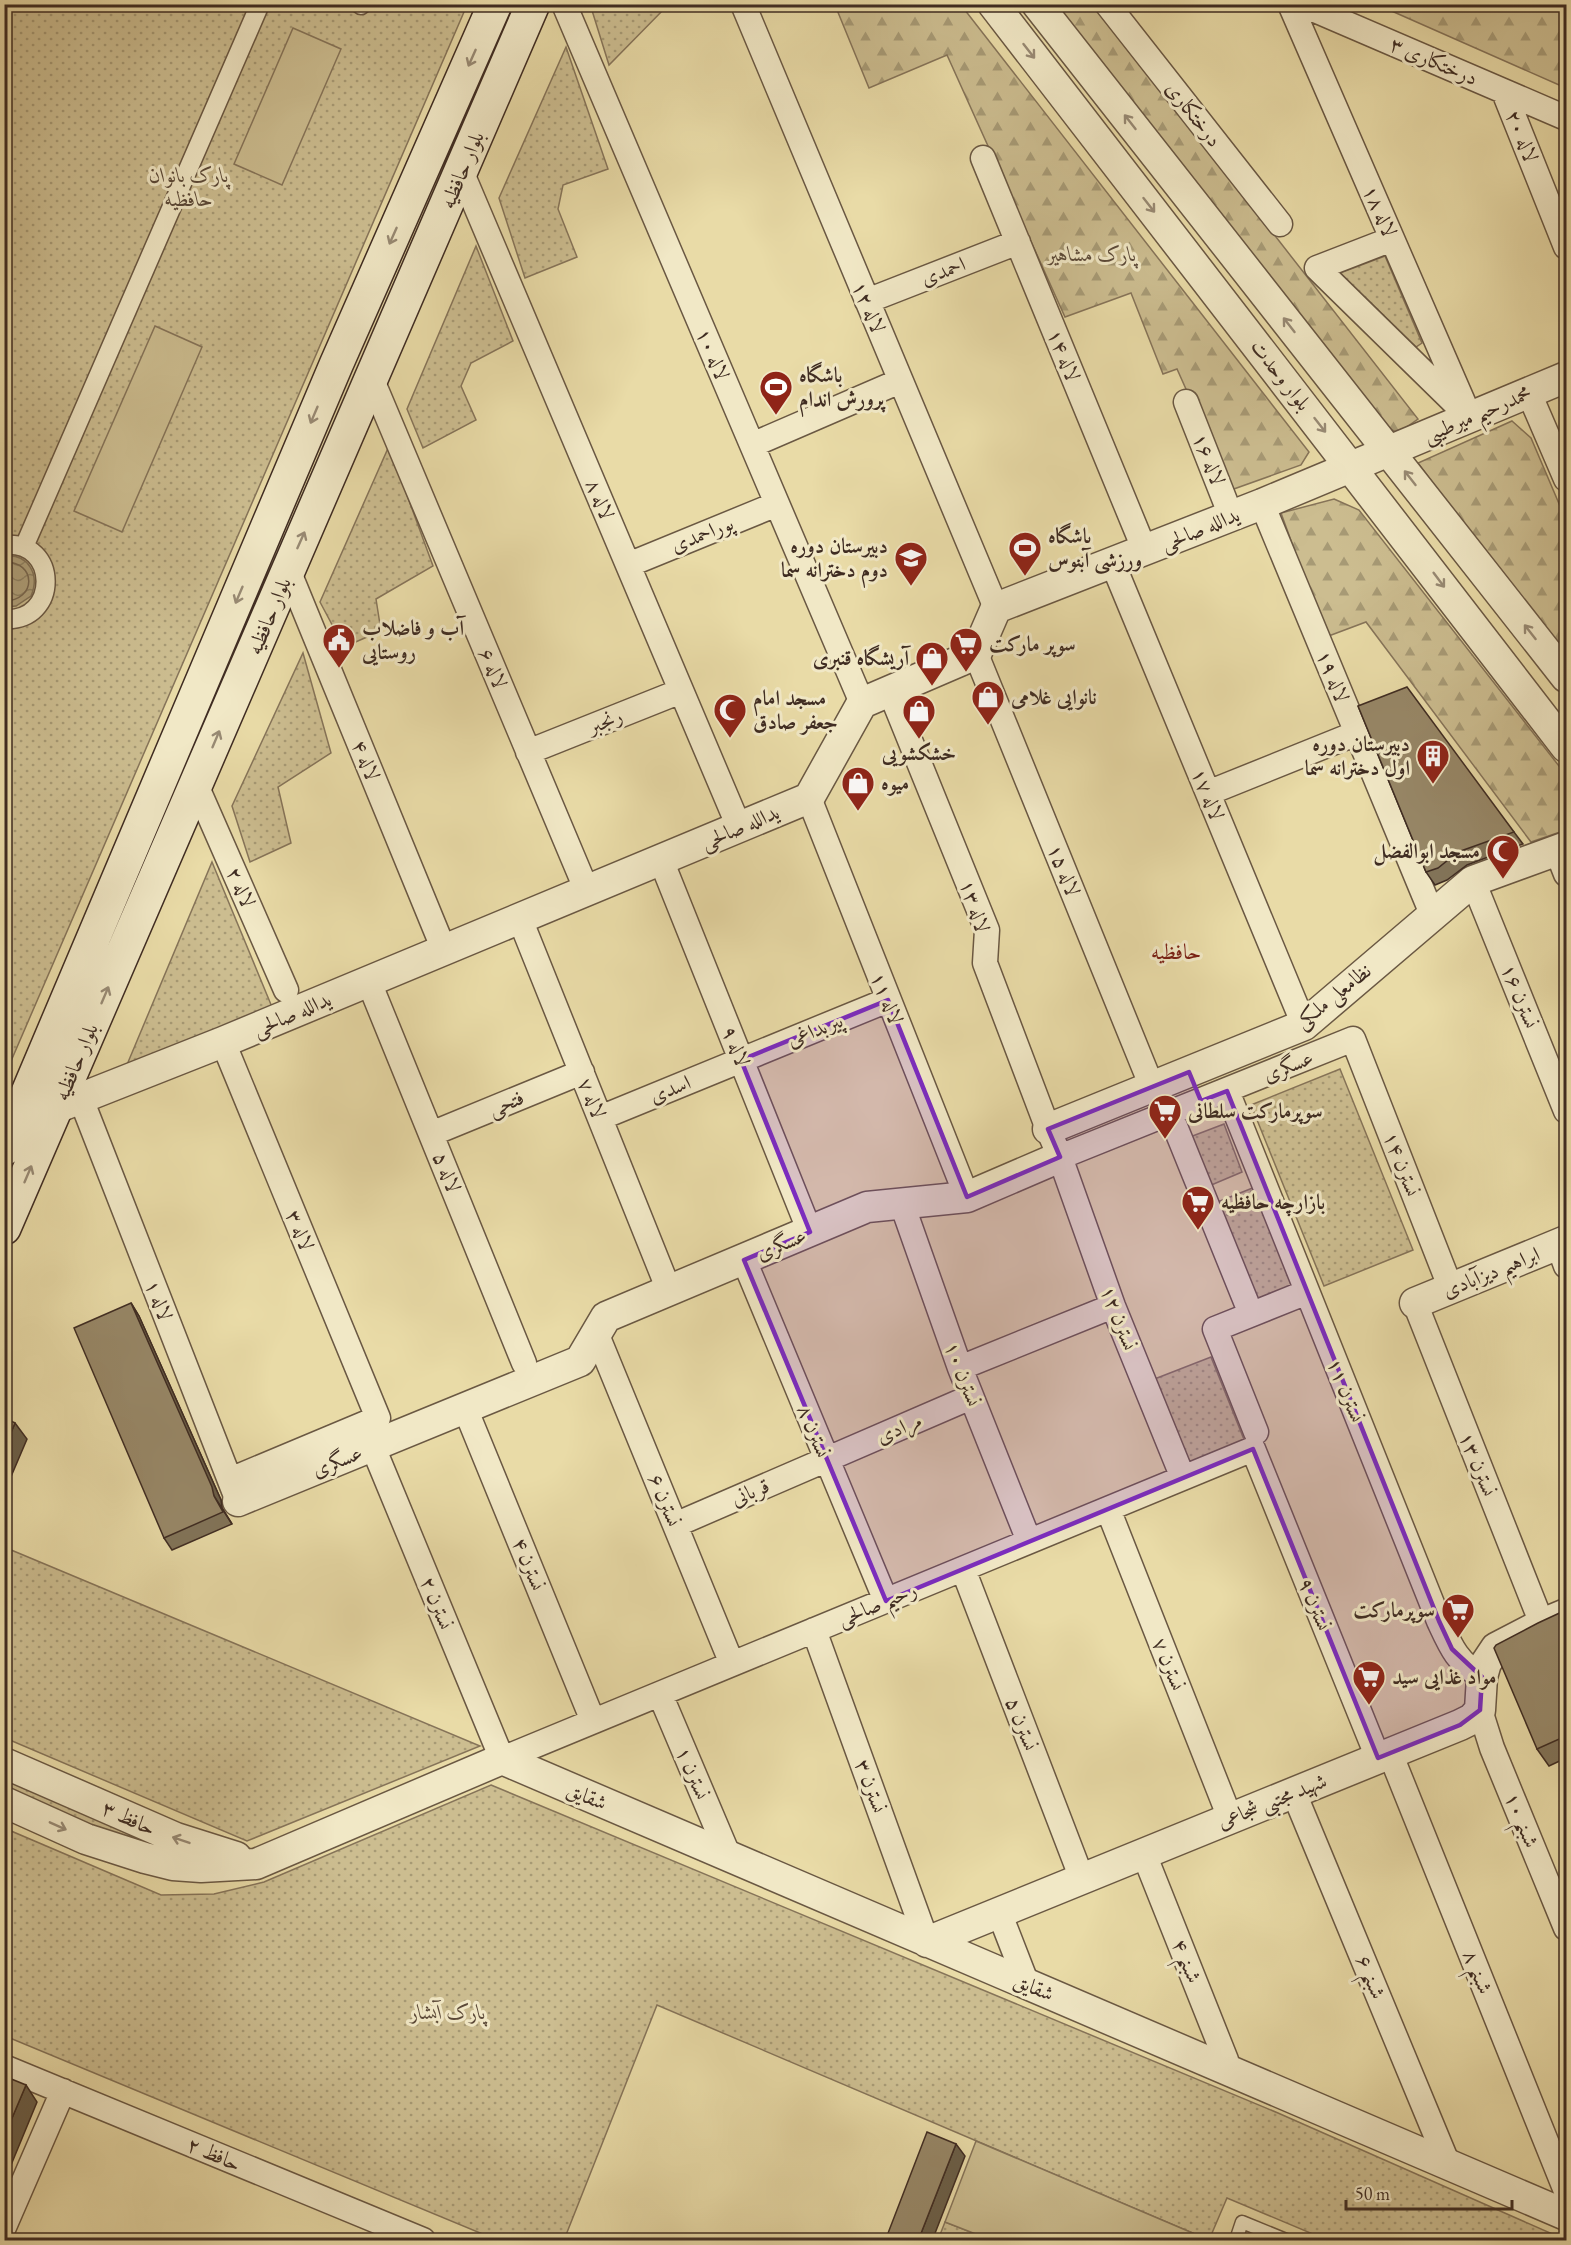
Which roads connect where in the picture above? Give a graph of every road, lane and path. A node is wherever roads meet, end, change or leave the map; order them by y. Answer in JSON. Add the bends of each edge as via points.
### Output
{"nodes":[{"id":1,"x":260,"y":4,"type":"edge"},
{"id":2,"x":495,"y":4,"type":"edge"},
{"id":3,"x":533,"y":4,"type":"edge"},
{"id":4,"x":564,"y":4,"type":"edge"},
{"id":5,"x":743,"y":4,"type":"edge"},
{"id":6,"x":993,"y":4,"type":"edge"},
{"id":7,"x":1037,"y":4,"type":"edge"},
{"id":8,"x":1107,"y":4,"type":"edge"},
{"id":9,"x":1290,"y":4,"type":"edge"},
{"id":10,"x":1301,"y":4,"type":"edge"},
{"id":11,"x":1504,"y":92,"type":"junction"},
{"id":12,"x":1566,"y":118,"type":"edge"},
{"id":13,"x":983,"y":158,"type":"dead end"},
{"id":14,"x":461,"y":171,"type":"junction"},
{"id":15,"x":1280,"y":224,"type":"dead end"},
{"id":16,"x":1392,"y":239,"type":"junction"},
{"id":17,"x":1018,"y":242,"type":"junction"},
{"id":18,"x":1566,"y":247,"type":"edge"},
{"id":19,"x":867,"y":301,"type":"junction"},
{"id":20,"x":336,"y":364,"type":"junction"},
{"id":21,"x":1566,"y":377,"type":"edge"},
{"id":22,"x":372,"y":380,"type":"junction"},
{"id":23,"x":900,"y":381,"type":"junction"},
{"id":24,"x":1529,"y":393,"type":"junction"},
{"id":25,"x":1186,"y":402,"type":"dead end"},
{"id":26,"x":1470,"y":418,"type":"junction"},
{"id":27,"x":752,"y":445,"type":"junction"},
{"id":28,"x":1388,"y":452,"type":"junction"},
{"id":29,"x":1352,"y":466,"type":"junction"},
{"id":30,"x":1566,"y":479,"type":"edge"},
{"id":31,"x":777,"y":504,"type":"junction"},
{"id":32,"x":1262,"y":504,"type":"junction"},
{"id":33,"x":1232,"y":516,"type":"junction"},
{"id":34,"x":4,"y":545,"type":"edge"},
{"id":35,"x":24,"y":547,"type":"junction"},
{"id":36,"x":1145,"y":551,"type":"junction"},
{"id":37,"x":1113,"y":564,"type":"junction"},
{"id":38,"x":628,"y":565,"type":"junction"},
{"id":39,"x":288,"y":570,"type":"junction"},
{"id":40,"x":996,"y":609,"type":"junction"},
{"id":41,"x":4,"y":619,"type":"edge"},
{"id":42,"x":976,"y":654,"type":"junction"},
{"id":43,"x":1566,"y":677,"type":"edge"},
{"id":44,"x":681,"y":691,"type":"junction"},
{"id":45,"x":890,"y":691,"type":"junction"},
{"id":46,"x":862,"y":703,"type":"junction"},
{"id":47,"x":1357,"y":733,"type":"junction"},
{"id":48,"x":1566,"y":747,"type":"edge"},
{"id":49,"x":528,"y":752,"type":"junction"},
{"id":50,"x":195,"y":785,"type":"junction"},
{"id":51,"x":1208,"y":793,"type":"junction"},
{"id":52,"x":808,"y":798,"type":"junction"},
{"id":53,"x":739,"y":827,"type":"junction"},
{"id":54,"x":1563,"y":857,"type":"edge"},
{"id":55,"x":661,"y":860,"type":"junction"},
{"id":56,"x":1473,"y":881,"type":"junction"},
{"id":57,"x":587,"y":891,"type":"junction"},
{"id":58,"x":1432,"y":914,"type":"junction"},
{"id":59,"x":520,"y":918,"type":"junction"},
{"id":60,"x":444,"y":950,"type":"junction"},
{"id":61,"x":369,"y":982,"type":"junction"},
{"id":62,"x":286,"y":990,"type":"dead end"},
{"id":63,"x":888,"y":1000,"type":"junction"},
{"id":64,"x":1304,"y":1025,"type":"junction"},
{"id":65,"x":1353,"y":1039,"type":"joint"},
{"id":66,"x":223,"y":1042,"type":"junction"},
{"id":67,"x":741,"y":1060,"type":"junction"},
{"id":68,"x":582,"y":1072,"type":"junction"},
{"id":69,"x":1189,"y":1072,"type":"junction"},
{"id":70,"x":1152,"y":1087,"type":"junction"},
{"id":71,"x":1227,"y":1091,"type":"junction"},
{"id":72,"x":55,"y":1101,"type":"junction"},
{"id":73,"x":1201,"y":1101,"type":"junction"},
{"id":74,"x":1566,"y":1111,"type":"edge"},
{"id":75,"x":1170,"y":1114,"type":"junction"},
{"id":76,"x":600,"y":1118,"type":"junction"},
{"id":77,"x":1048,"y":1129,"type":"junction"},
{"id":78,"x":431,"y":1134,"type":"junction"},
{"id":79,"x":4,"y":1149,"type":"edge"},
{"id":80,"x":1060,"y":1157,"type":"junction"},
{"id":81,"x":967,"y":1197,"type":"junction"},
{"id":82,"x":902,"y":1204,"type":"junction"},
{"id":83,"x":4,"y":1228,"type":"edge"},
{"id":84,"x":810,"y":1232,"type":"junction"},
{"id":85,"x":1564,"y":1250,"type":"edge"},
{"id":86,"x":744,"y":1260,"type":"junction"},
{"id":87,"x":664,"y":1278,"type":"dead end"},
{"id":88,"x":1451,"y":1289,"type":"junction"},
{"id":89,"x":1306,"y":1292,"type":"junction"},
{"id":90,"x":1415,"y":1304,"type":"joint"},
{"id":91,"x":1113,"y":1305,"type":"junction"},
{"id":92,"x":1251,"y":1314,"type":"junction"},
{"id":93,"x":597,"y":1335,"type":"junction"},
{"id":94,"x":524,"y":1363,"type":"dead end"},
{"id":95,"x":960,"y":1368,"type":"junction"},
{"id":96,"x":971,"y":1397,"type":"junction"},
{"id":97,"x":465,"y":1408,"type":"junction"},
{"id":98,"x":375,"y":1433,"type":"junction"},
{"id":99,"x":1254,"y":1441,"type":"junction"},
{"id":100,"x":826,"y":1459,"type":"junction"},
{"id":101,"x":1183,"y":1478,"type":"junction"},
{"id":102,"x":234,"y":1491,"type":"joint"},
{"id":103,"x":1108,"y":1509,"type":"junction"},
{"id":104,"x":675,"y":1525,"type":"junction"},
{"id":105,"x":1029,"y":1541,"type":"junction"},
{"id":106,"x":963,"y":1569,"type":"junction"},
{"id":107,"x":886,"y":1601,"type":"junction"},
{"id":108,"x":1554,"y":1619,"type":"edge"},
{"id":109,"x":814,"y":1630,"type":"junction"},
{"id":110,"x":732,"y":1664,"type":"junction"},
{"id":111,"x":1482,"y":1677,"type":"junction"},
{"id":112,"x":660,"y":1694,"type":"junction"},
{"id":113,"x":1480,"y":1710,"type":"junction"},
{"id":114,"x":593,"y":1721,"type":"junction"},
{"id":115,"x":1384,"y":1756,"type":"junction"},
{"id":116,"x":502,"y":1759,"type":"junction"},
{"id":117,"x":4,"y":1764,"type":"edge"},
{"id":118,"x":1294,"y":1792,"type":"junction"},
{"id":119,"x":4,"y":1802,"type":"edge"},
{"id":120,"x":1230,"y":1818,"type":"junction"},
{"id":121,"x":727,"y":1852,"type":"dead end"},
{"id":122,"x":1144,"y":1854,"type":"junction"},
{"id":123,"x":256,"y":1864,"type":"junction"},
{"id":124,"x":1082,"y":1879,"type":"junction"},
{"id":125,"x":1559,"y":1890,"type":"edge"},
{"id":126,"x":999,"y":1912,"type":"junction"},
{"id":127,"x":1566,"y":1928,"type":"edge"},
{"id":128,"x":927,"y":1942,"type":"junction"},
{"id":129,"x":1027,"y":1984,"type":"junction"},
{"id":130,"x":4,"y":2067,"type":"edge"},
{"id":131,"x":1221,"y":2068,"type":"junction"},
{"id":132,"x":63,"y":2091,"type":"junction"},
{"id":133,"x":1442,"y":2162,"type":"junction"},
{"id":134,"x":1566,"y":2207,"type":"edge"},
{"id":135,"x":4,"y":2227,"type":"edge"},
{"id":136,"x":423,"y":2241,"type":"edge"},
{"id":137,"x":1236,"y":2241,"type":"edge"},
{"id":138,"x":1286,"y":2241,"type":"edge"}],
"edges":[{"from":1,"to":35,"type":"street"},
{"from":2,"to":20,"type":"main road","name":"بلوار حافظیه","one_way":true},
{"from":3,"to":14,"type":"main road","name":"بلوار حافظیه"},
{"from":4,"to":27,"type":"street","name":"لاله ۱۰"},
{"from":5,"to":19,"type":"street","name":"لاله ۱۲"},
{"from":6,"to":29,"type":"street","name":"بلوار وحدت","one_way":true},
{"from":28,"to":7,"type":"street","name":"بلوار وحدت","one_way":true},
{"from":8,"to":15,"type":"street","name":"درختکاری"},
{"from":9,"to":16,"type":"street","name":"لاله ۱۸"},
{"from":10,"to":11,"type":"street","name":"درختکاری ۳"},
{"from":11,"to":12,"type":"street","name":"درختکاری ۳"},
{"from":11,"to":18,"type":"street","name":"لاله ۲۰"},
{"from":13,"to":17,"type":"street","name":"لاله ۱۴"},
{"from":14,"to":22,"type":"main road","name":"بلوار حافظیه"},
{"from":14,"to":38,"type":"street","name":"لاله ۸"},
{"from":16,"to":26,"type":"street","name":"لاله ۱۸"},
{"from":16,"to":26,"type":"street","via":[[1317,268]]},
{"from":17,"to":19,"type":"street","name":"احمدی"},
{"from":17,"to":36,"type":"street","name":"لاله ۱۴"},
{"from":19,"to":23,"type":"street","name":"لاله ۱۲"},
{"from":20,"to":22,"type":"main road"},
{"from":20,"to":72,"type":"main road","name":"بلوار حافظیه","one_way":true},
{"from":21,"to":24,"type":"street","name":"محمدرحیم میرطیبی"},
{"from":39,"to":22,"type":"main road","name":"بلوار حافظیه","one_way":true},
{"from":22,"to":49,"type":"street","name":"لاله ۶"},
{"from":23,"to":27,"type":"street"},
{"from":23,"to":40,"type":"street","name":"لاله ۱۲"},
{"from":24,"to":26,"type":"street","name":"محمدرحیم میرطیبی"},
{"from":24,"to":30,"type":"street"},
{"from":25,"to":33,"type":"street","name":"لاله ۱۶"},
{"from":26,"to":28,"type":"street","name":"محمدرحیم میرطیبی"},
{"from":27,"to":31,"type":"street","name":"لاله ۱۰"},
{"from":28,"to":29,"type":"street","name":"محمدرحیم میرطیبی"},
{"from":43,"to":28,"type":"street","name":"بلوار وحدت","one_way":true},
{"from":29,"to":32,"type":"street","name":"یدالله صالحی"},
{"from":29,"to":48,"type":"street","name":"بلوار وحدت","one_way":true},
{"from":31,"to":38,"type":"street","name":"پوراحمدی"},
{"from":31,"to":46,"type":"street","name":"لاله ۱۰"},
{"from":32,"to":33,"type":"street","name":"یدالله صالحی"},
{"from":32,"to":47,"type":"street","name":"لاله ۱۹"},
{"from":33,"to":36,"type":"street","name":"یدالله صالحی"},
{"from":34,"to":35,"type":"street"},
{"from":35,"to":41,"type":"street","via":[[43,565],[46,590],[32,612]]},
{"from":36,"to":37,"type":"street","name":"یدالله صالحی"},
{"from":37,"to":40,"type":"street","name":"یدالله صالحی"},
{"from":37,"to":51,"type":"street","name":"لاله ۱۷"},
{"from":38,"to":44,"type":"street","name":"لاله ۸"},
{"from":50,"to":39,"type":"main road","name":"بلوار حافظیه","one_way":true},
{"from":39,"to":60,"type":"street","name":"لاله ۴"},
{"from":40,"to":42,"type":"street"},
{"from":42,"to":45,"type":"street"},
{"from":42,"to":70,"type":"street","name":"لاله ۱۵"},
{"from":44,"to":49,"type":"street","name":"رنجبر"},
{"from":44,"to":53,"type":"street","name":"لاله ۸"},
{"from":45,"to":46,"type":"street"},
{"from":45,"to":77,"type":"street","name":"لاله ۱۳","via":[[987,930],[985,963]]},
{"from":46,"to":52,"type":"street"},
{"from":47,"to":51,"type":"street"},
{"from":47,"to":58,"type":"street","name":"لاله ۱۹"},
{"from":49,"to":57,"type":"street","name":"لاله ۶"},
{"from":50,"to":62,"type":"street","name":"لاله ۲"},
{"from":72,"to":50,"type":"main road","name":"بلوار حافظیه","one_way":true},
{"from":51,"to":64,"type":"street","name":"لاله ۱۷"},
{"from":52,"to":53,"type":"street","name":"یدالله صالحی"},
{"from":52,"to":63,"type":"street","name":"لاله ۱۱"},
{"from":53,"to":55,"type":"street","name":"یدالله صالحی"},
{"from":54,"to":56,"type":"street","name":"نظامعلی ملکی"},
{"from":55,"to":57,"type":"street","name":"یدالله صالحی"},
{"from":55,"to":67,"type":"street","name":"لاله ۹"},
{"from":56,"to":58,"type":"street","name":"نظامعلی ملکی"},
{"from":56,"to":74,"type":"street","name":"نسترن ۱۶"},
{"from":57,"to":59,"type":"street","name":"یدالله صالحی"},
{"from":58,"to":64,"type":"street","name":"نظامعلی ملکی"},
{"from":59,"to":60,"type":"street","name":"یدالله صالحی"},
{"from":59,"to":68,"type":"street","name":"لاله ۷"},
{"from":60,"to":61,"type":"street","name":"یدالله صالحی"},
{"from":61,"to":66,"type":"street","name":"یدالله صالحی"},
{"from":61,"to":78,"type":"street","name":"لاله ۵"},
{"from":63,"to":67,"type":"street","name":"پیربداغی"},
{"from":63,"to":81,"type":"street","name":"لاله ۱۱"},
{"from":64,"to":69,"type":"street","name":"نظامعلی ملکی"},
{"from":65,"to":71,"type":"street","name":"عسگری"},
{"from":65,"to":88,"type":"street","name":"نسترن ۱۴"},
{"from":66,"to":72,"type":"street","name":"یدالله صالحی"},
{"from":66,"to":98,"type":"street","name":"لاله ۳"},
{"from":67,"to":76,"type":"street","name":"اسدی"},
{"from":67,"to":84,"type":"street","name":"لاله ۹"},
{"from":68,"to":76,"type":"street","name":"لاله ۷"},
{"from":68,"to":78,"type":"street","name":"فتحی"},
{"from":69,"to":70,"type":"street","name":"نظامعلی ملکی"},
{"from":69,"to":73,"type":"street"},
{"from":70,"to":77,"type":"street","name":"نظامعلی ملکی"},
{"from":71,"to":73,"type":"street","name":"عسگری"},
{"from":71,"to":89,"type":"street","name":"نسترن ۱۱"},
{"from":72,"to":79,"type":"main road","name":"بلوار حافظیه"},
{"from":83,"to":72,"type":"main road","name":"بلوار حافظیه","one_way":true},
{"from":72,"to":102,"type":"street","name":"لاله ۱"},
{"from":73,"to":75,"type":"street","name":"عسگری"},
{"from":75,"to":80,"type":"street","name":"عسگری"},
{"from":75,"to":92,"type":"street"},
{"from":76,"to":87,"type":"street","name":"لاله ۷"},
{"from":77,"to":80,"type":"street","name":"لاله ۱۳"},
{"from":78,"to":94,"type":"street","name":"لاله ۵"},
{"from":80,"to":81,"type":"street","name":"عسگری"},
{"from":80,"to":91,"type":"street","name":"نسترن ۱۲"},
{"from":81,"to":82,"type":"street","name":"عسگری"},
{"from":82,"to":84,"type":"street","name":"عسگری","via":[[867,1207]]},
{"from":82,"to":95,"type":"street","name":"نسترن ۱۰"},
{"from":84,"to":86,"type":"street","name":"عسگری"},
{"from":85,"to":88,"type":"street","name":"ابراهیم دیزآبادی"},
{"from":86,"to":93,"type":"street","name":"عسگری","via":[[606,1317]]},
{"from":86,"to":100,"type":"street","name":"نسترن ۸"},
{"from":88,"to":90,"type":"street","name":"ابراهیم دیزآبادی"},
{"from":89,"to":92,"type":"street"},
{"from":89,"to":111,"type":"street","name":"نسترن ۱۱","via":[[1452,1649],[1466,1668]]},
{"from":90,"to":108,"type":"street","name":"نسترن ۱۳"},
{"from":91,"to":95,"type":"street"},
{"from":91,"to":101,"type":"street","name":"نسترن ۱۲"},
{"from":92,"to":99,"type":"street","name":"نسترن ۹","via":[[1215,1329]]},
{"from":93,"to":97,"type":"street","name":"عسگری","via":[[580,1361]]},
{"from":93,"to":104,"type":"street","name":"نسترن ۶"},
{"from":95,"to":96,"type":"street","name":"نسترن ۱۰"},
{"from":96,"to":100,"type":"street","name":"مرادی"},
{"from":96,"to":105,"type":"street","name":"نسترن ۱۰"},
{"from":97,"to":98,"type":"street","name":"عسگری"},
{"from":97,"to":114,"type":"street","name":"نسترن ۴"},
{"from":98,"to":102,"type":"street","name":"عسگری"},
{"from":98,"to":116,"type":"street","name":"نسترن ۲"},
{"from":99,"to":101,"type":"street","name":"رحیم صالحی"},
{"from":99,"to":115,"type":"street","name":"نسترن ۹"},
{"from":100,"to":104,"type":"street","name":"قربانی"},
{"from":100,"to":107,"type":"street","name":"نسترن ۸"},
{"from":101,"to":103,"type":"street","name":"رحیم صالحی"},
{"from":103,"to":105,"type":"street","name":"رحیم صالحی"},
{"from":103,"to":120,"type":"street","name":"نسترن ۷"},
{"from":104,"to":110,"type":"street","name":"نسترن ۶"},
{"from":105,"to":106,"type":"street","name":"رحیم صالحی"},
{"from":106,"to":107,"type":"street","name":"رحیم صالحی"},
{"from":106,"to":124,"type":"street","name":"نسترن ۵"},
{"from":107,"to":109,"type":"street","name":"رحیم صالحی"},
{"from":108,"to":111,"type":"street","via":[[1496,1648],[1485,1663]]},
{"from":109,"to":110,"type":"street","name":"رحیم صالحی"},
{"from":109,"to":128,"type":"street","name":"نسترن ۳"},
{"from":110,"to":112,"type":"street","name":"رحیم صالحی"},
{"from":111,"to":113,"type":"street"},
{"from":112,"to":114,"type":"street","name":"رحیم صالحی"},
{"from":112,"to":121,"type":"street","name":"نسترن ۱"},
{"from":113,"to":115,"type":"street","name":"شهید مجتبی شجاعی","via":[[1460,1725]]},
{"from":113,"to":125,"type":"street","name":"شبنم ۱۰","via":[[1492,1748]]},
{"from":114,"to":116,"type":"street","name":"رحیم صالحی"},
{"from":115,"to":118,"type":"street","name":"شهید مجتبی شجاعی"},
{"from":115,"to":134,"type":"street","name":"شبنم ۸"},
{"from":116,"to":123,"type":"street","name":"حافظ ۳"},
{"from":116,"to":128,"type":"street","name":"شقایق"},
{"from":123,"to":117,"type":"street","name":"حافظ ۳","one_way":true,"via":[[176,1838]]},
{"from":118,"to":120,"type":"street","name":"شهید مجتبی شجاعی"},
{"from":118,"to":133,"type":"street","name":"شبنم ۶","via":[[1445,2157]]},
{"from":119,"to":123,"type":"street","name":"حافظ ۳","one_way":true,"via":[[86,1839],[172,1865]]},
{"from":120,"to":122,"type":"street","name":"شهید مجتبی شجاعی"},
{"from":122,"to":124,"type":"street","name":"شهید مجتبی شجاعی"},
{"from":122,"to":131,"type":"street","name":"شبنم ۴","via":[[1226,2060]]},
{"from":124,"to":126,"type":"street","name":"شهید مجتبی شجاعی"},
{"from":125,"to":127,"type":"street","name":"شبنم ۱۰"},
{"from":126,"to":128,"type":"street","name":"شهید مجتبی شجاعی"},
{"from":126,"to":129,"type":"street"},
{"from":128,"to":129,"type":"street","name":"شقایق"},
{"from":129,"to":131,"type":"street","name":"شقایق"},
{"from":130,"to":132,"type":"street","name":"حافظ ۲"},
{"from":131,"to":133,"type":"street","name":"شقایق"},
{"from":132,"to":135,"type":"street"},
{"from":132,"to":136,"type":"street","name":"حافظ ۲"},
{"from":133,"to":134,"type":"street","name":"شقایق"},
{"from":137,"to":138,"type":"lane","via":[[1242,2222]]}]}
